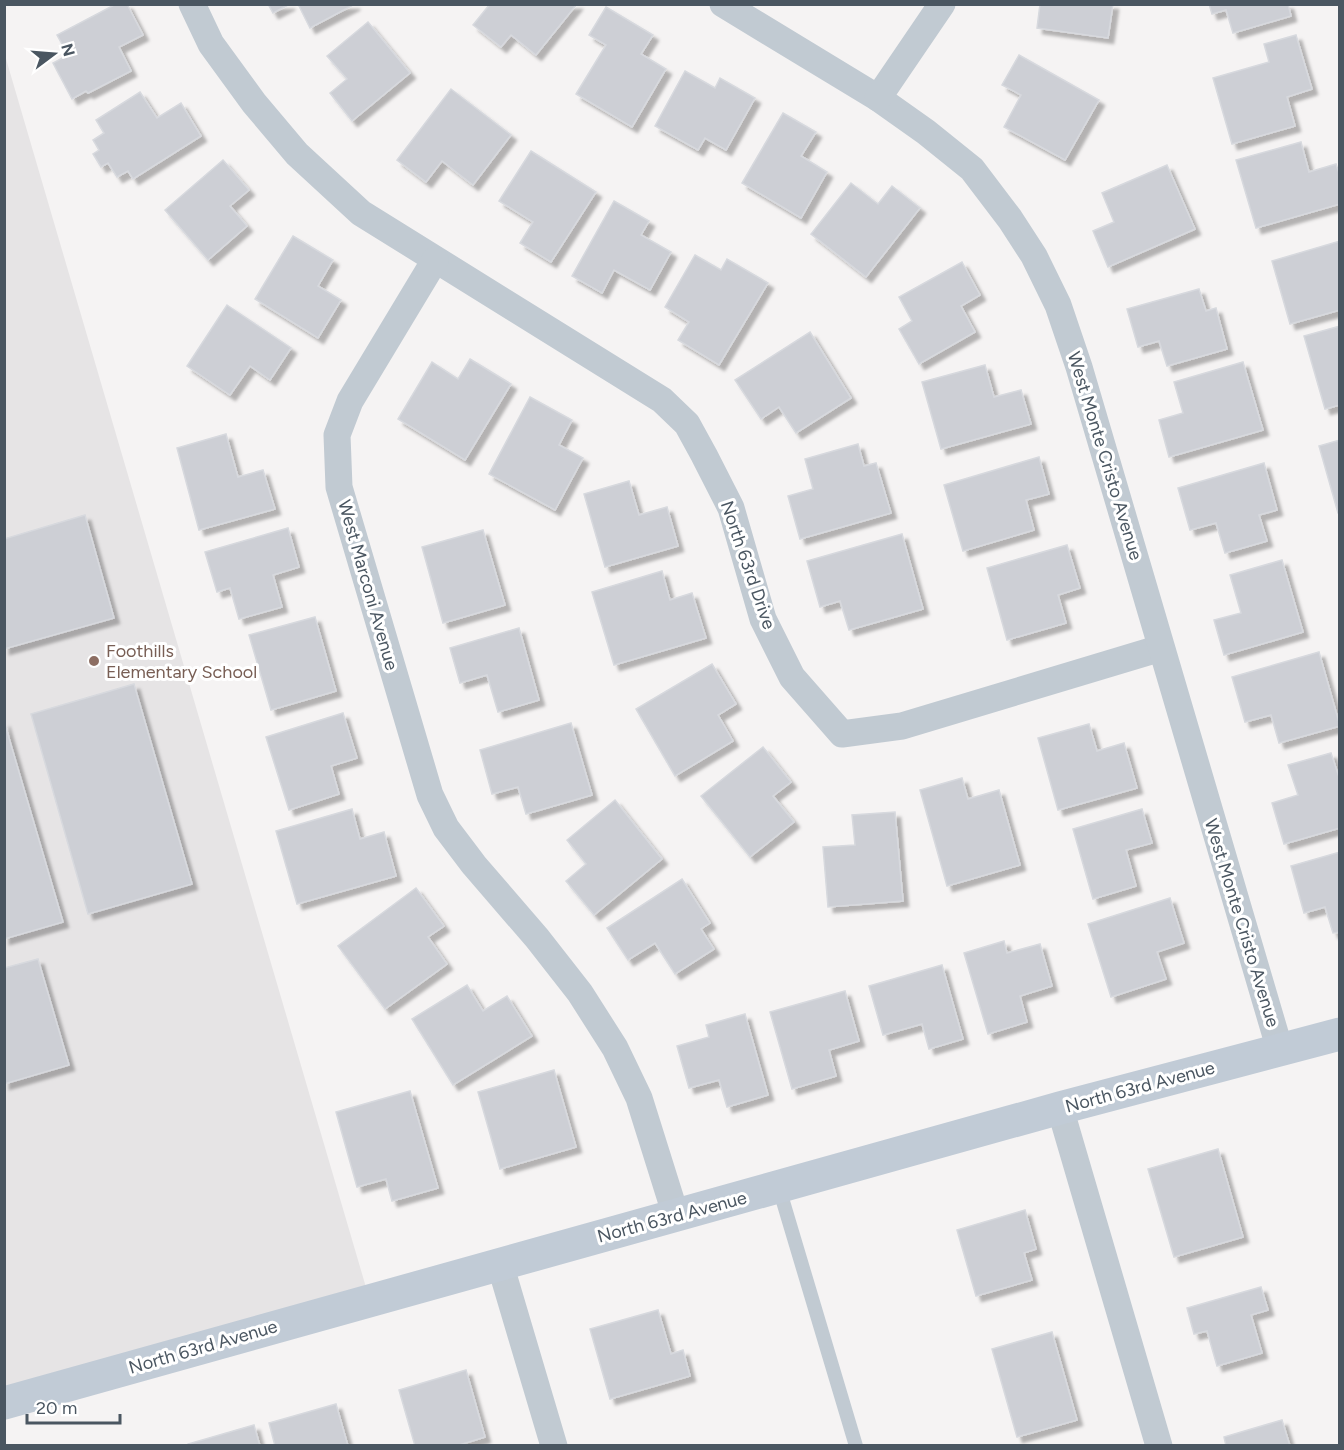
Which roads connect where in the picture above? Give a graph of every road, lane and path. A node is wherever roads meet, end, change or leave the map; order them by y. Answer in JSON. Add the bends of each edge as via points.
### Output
{"nodes":[{"id":1,"x":192,"y":4,"type":"edge"},
{"id":2,"x":723,"y":4,"type":"edge"},
{"id":3,"x":942,"y":4,"type":"edge"},
{"id":4,"x":878,"y":98,"type":"junction"},
{"id":5,"x":435,"y":260,"type":"junction"},
{"id":6,"x":1161,"y":648,"type":"junction"},
{"id":7,"x":1340,"y":1034,"type":"edge"},
{"id":8,"x":1280,"y":1050,"type":"junction"},
{"id":9,"x":1060,"y":1108,"type":"junction"},
{"id":10,"x":779,"y":1188,"type":"junction"},
{"id":11,"x":676,"y":1216,"type":"junction"},
{"id":12,"x":500,"y":1264,"type":"junction"},
{"id":13,"x":4,"y":1403,"type":"edge"},
{"id":14,"x":554,"y":1446,"type":"edge"},
{"id":15,"x":856,"y":1446,"type":"edge"},
{"id":16,"x":1160,"y":1446,"type":"edge"}],
"edges":[{"from":1,"to":5,"type":"street","via":[[211,44],[297,154],[361,213]]},
{"from":2,"to":4,"type":"street","name":"West Monte Cristo Avenue"},
{"from":3,"to":4,"type":"street"},
{"from":4,"to":6,"type":"street","name":"West Monte Cristo Avenue","via":[[972,169],[1034,256],[1058,304]]},
{"from":5,"to":6,"type":"street","name":"North 63rd Drive","via":[[662,400],[687,424],[731,508],[763,619],[792,677],[842,734],[902,726]]},
{"from":5,"to":11,"type":"street","name":"West Marconi Avenue","via":[[350,401],[337,435],[339,487],[429,795],[446,828],[580,993],[615,1048],[639,1098]]},
{"from":6,"to":8,"type":"street","name":"West Monte Cristo Avenue"},
{"from":7,"to":8,"type":"street","name":"North 63rd Avenue"},
{"from":8,"to":9,"type":"street","name":"North 63rd Avenue"},
{"from":9,"to":10,"type":"street","name":"North 63rd Avenue"},
{"from":9,"to":16,"type":"street"},
{"from":10,"to":11,"type":"street","name":"North 63rd Avenue"},
{"from":10,"to":15,"type":"lane"},
{"from":11,"to":12,"type":"street","name":"North 63rd Avenue"},
{"from":12,"to":13,"type":"street","name":"North 63rd Avenue"},
{"from":12,"to":14,"type":"street"}]}
